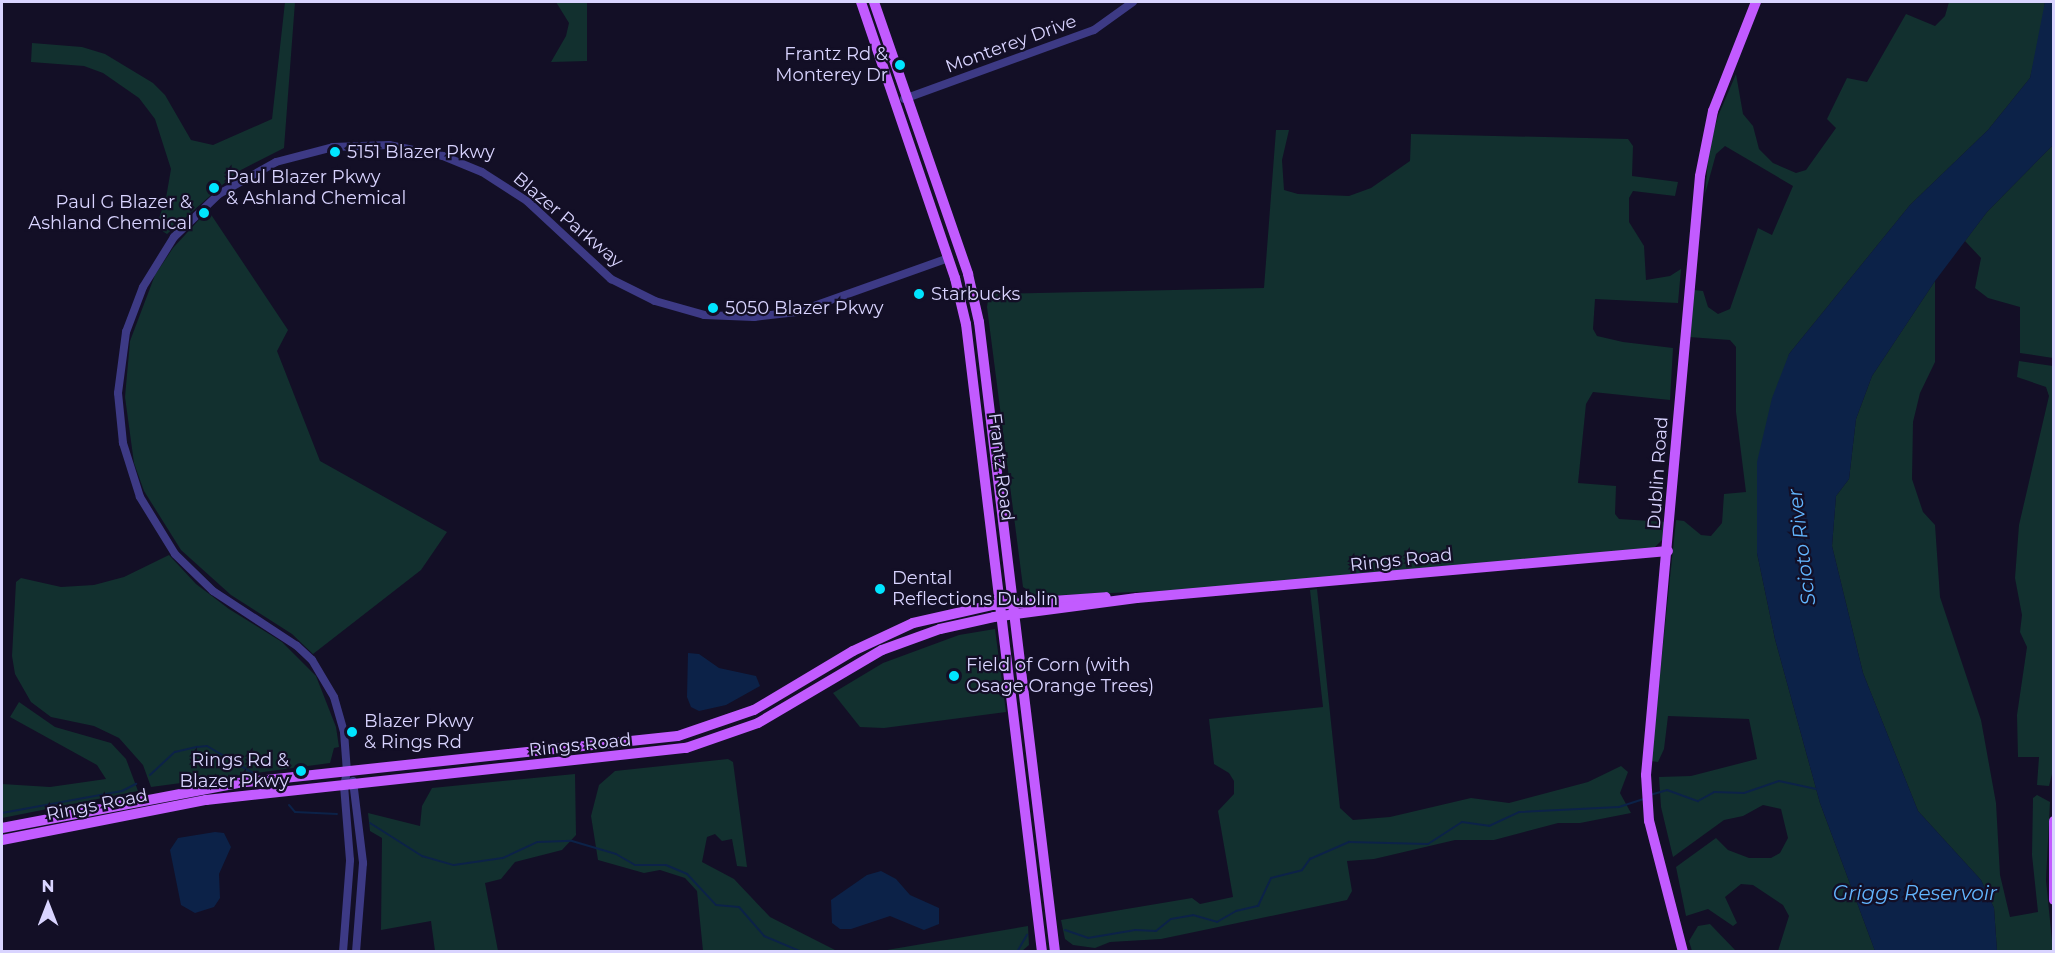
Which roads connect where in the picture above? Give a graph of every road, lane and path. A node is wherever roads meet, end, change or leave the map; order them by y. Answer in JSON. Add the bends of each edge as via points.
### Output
{"nodes":[{"id":1,"x":861,"y":2,"type":"edge"},
{"id":2,"x":874,"y":2,"type":"edge"},
{"id":3,"x":1133,"y":2,"type":"edge"},
{"id":4,"x":1756,"y":2,"type":"edge"},
{"id":5,"x":906,"y":98,"type":"junction"},
{"id":6,"x":893,"y":102,"type":"junction"},
{"id":7,"x":930,"y":206,"type":"junction"},
{"id":8,"x":962,"y":254,"type":"junction"},
{"id":9,"x":949,"y":258,"type":"junction"},
{"id":10,"x":978,"y":316,"type":"junction"},
{"id":11,"x":1668,"y":552,"type":"junction"},
{"id":12,"x":1001,"y":604,"type":"junction"},
{"id":13,"x":1015,"y":608,"type":"junction"},
{"id":14,"x":1002,"y":615,"type":"junction"},
{"id":15,"x":347,"y":772,"type":"junction"},
{"id":16,"x":349,"y":785,"type":"junction"},
{"id":17,"x":2054,"y":821,"type":"edge"},
{"id":18,"x":2,"y":828,"type":"edge"},
{"id":19,"x":2,"y":840,"type":"edge"},
{"id":20,"x":2054,"y":900,"type":"edge"},
{"id":21,"x":343,"y":951,"type":"edge"},
{"id":22,"x":356,"y":951,"type":"edge"},
{"id":23,"x":1042,"y":951,"type":"edge"},
{"id":24,"x":1055,"y":951,"type":"edge"},
{"id":25,"x":1683,"y":951,"type":"edge"}],
"edges":[{"from":1,"to":6,"type":"main road","name":"Frantz Road"},
{"from":2,"to":5,"type":"main road","name":"Frantz Road"},
{"from":3,"to":5,"type":"street","name":"Monterey Drive","via":[[1094,30]]},
{"from":4,"to":11,"type":"main road","name":"Dublin Road","via":[[1713,111],[1705,142]]},
{"from":5,"to":6,"type":"street","name":"Monterey Drive"},
{"from":5,"to":8,"type":"main road","name":"Frantz Road"},
{"from":6,"to":7,"type":"main road","name":"Frantz Road"},
{"from":7,"to":8,"type":"main road"},
{"from":7,"to":9,"type":"main road","name":"Frantz Road"},
{"from":8,"to":10,"type":"main road","name":"Frantz Road"},
{"from":9,"to":10,"type":"main road","via":[[959,270]]},
{"from":9,"to":12,"type":"main road","name":"Frantz Road","via":[[966,324]]},
{"from":9,"to":15,"type":"street","name":"Blazer Parkway","via":[[797,312],[754,317],[704,315],[655,301],[611,279],[527,201],[482,172],[440,155],[389,145],[333,147],[276,162],[245,177],[200,209],[156,261],[130,317],[118,387],[126,456],[149,515],[185,565],[226,600],[297,646],[320,673],[341,720]]},
{"from":10,"to":13,"type":"main road","name":"Frantz Road"},
{"from":11,"to":13,"type":"main road","name":"Rings Road"},
{"from":11,"to":25,"type":"main road","name":"Dublin Road","via":[[1646,782],[1649,821]]},
{"from":12,"to":13,"type":"main road","name":"Rings Road"},
{"from":12,"to":14,"type":"main road","name":"Frantz Road"},
{"from":12,"to":15,"type":"main road","name":"Rings Road","via":[[907,625],[842,657],[754,710],[678,736]]},
{"from":13,"to":14,"type":"main road","name":"Rings Road"},
{"from":13,"to":24,"type":"main road","name":"Frantz Road"},
{"from":14,"to":16,"type":"main road","name":"Rings Road","via":[[940,629],[882,650],[758,723],[686,748]]},
{"from":14,"to":23,"type":"main road","name":"Frantz Road"},
{"from":15,"to":16,"type":"street","name":"Blazer Parkway"},
{"from":15,"to":18,"type":"main road","name":"Rings Road","via":[[199,789]]},
{"from":16,"to":19,"type":"main road","name":"Rings Road","via":[[206,800]]},
{"from":16,"to":21,"type":"street","name":"Blazer Parkway","via":[[350,860]]},
{"from":16,"to":22,"type":"street","name":"Blazer Parkway","via":[[363,863]]},
{"from":17,"to":20,"type":"main road"}]}
